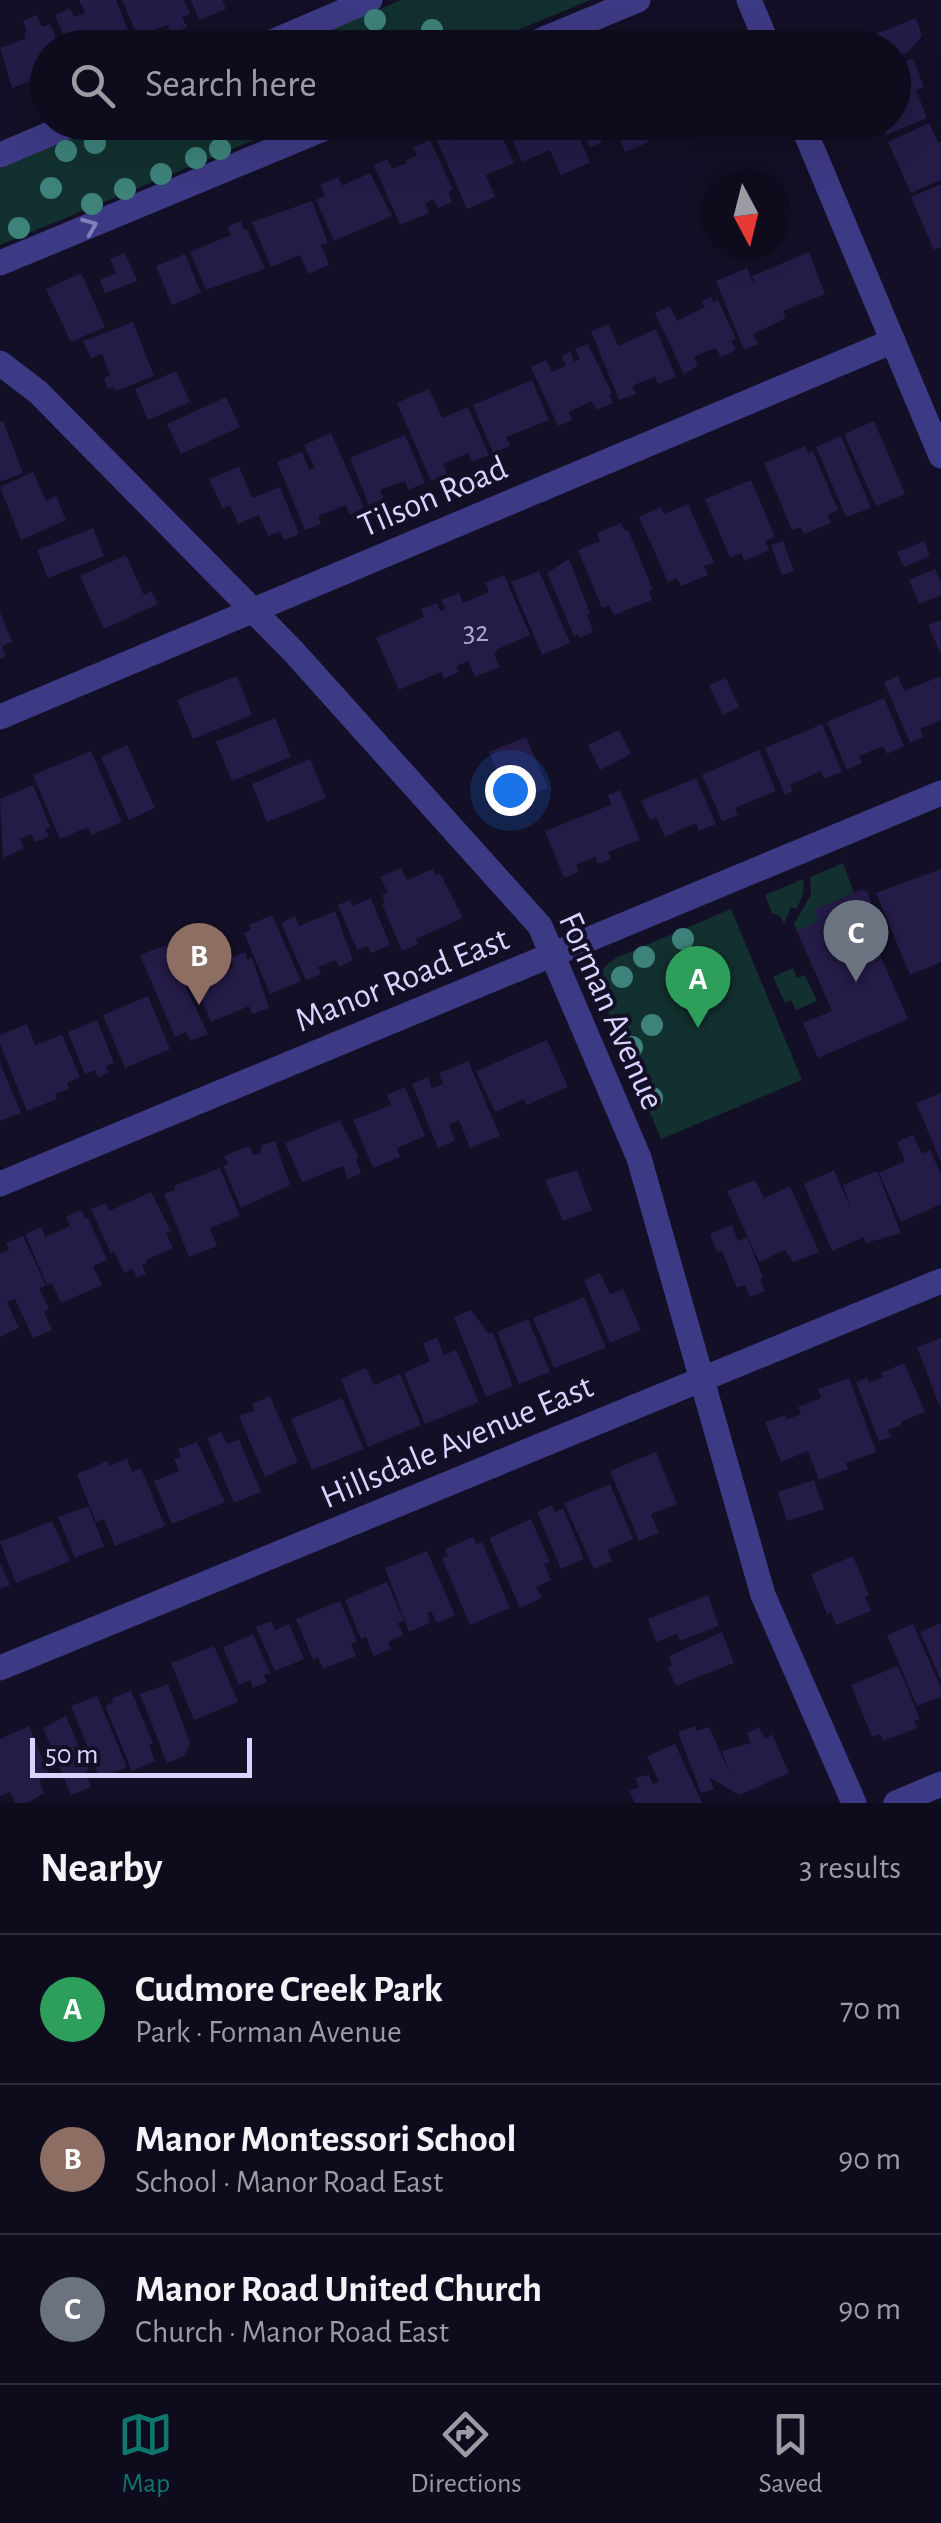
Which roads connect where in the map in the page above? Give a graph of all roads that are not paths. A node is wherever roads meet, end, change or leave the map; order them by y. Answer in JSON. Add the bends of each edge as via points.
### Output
{"nodes":[{"id":1,"x":370,"y":0,"type":"edge"},
{"id":2,"x":638,"y":0,"type":"edge"},
{"id":3,"x":749,"y":0,"type":"edge"},
{"id":4,"x":300,"y":30,"type":"edge"},
{"id":5,"x":566,"y":30,"type":"edge"},
{"id":6,"x":762,"y":30,"type":"edge"},
{"id":7,"x":35,"y":140,"type":"edge"},
{"id":8,"x":297,"y":140,"type":"edge"},
{"id":9,"x":809,"y":140,"type":"edge"},
{"id":10,"x":0,"y":155,"type":"edge"},
{"id":11,"x":0,"y":263,"type":"edge"},
{"id":12,"x":893,"y":342,"type":"junction"},
{"id":13,"x":0,"y":363,"type":"edge"},
{"id":14,"x":941,"y":456,"type":"edge"},
{"id":15,"x":254,"y":610,"type":"junction"},
{"id":16,"x":0,"y":717,"type":"edge"},
{"id":17,"x":941,"y":792,"type":"edge"},
{"id":18,"x":555,"y":956,"type":"junction"},
{"id":19,"x":0,"y":1184,"type":"edge"},
{"id":20,"x":941,"y":1281,"type":"edge"},
{"id":21,"x":702,"y":1378,"type":"junction"},
{"id":22,"x":0,"y":1668,"type":"edge"},
{"id":23,"x":941,"y":1784,"type":"edge"},
{"id":24,"x":854,"y":1803,"type":"edge"},
{"id":25,"x":896,"y":1803,"type":"edge"}],
"edges":[{"from":1,"to":4,"type":"street"},
{"from":2,"to":5,"type":"street"},
{"from":3,"to":6,"type":"street"},
{"from":7,"to":10,"type":"street"},
{"from":11,"to":8,"type":"street","one_way":true},
{"from":9,"to":12,"type":"street"},
{"from":12,"to":14,"type":"street"},
{"from":12,"to":15,"type":"street","name":"Tilson Road"},
{"from":13,"to":15,"type":"street","name":"Forman Avenue","via":[[38,392]]},
{"from":15,"to":16,"type":"street","name":"Tilson Road"},
{"from":15,"to":18,"type":"street","name":"Forman Avenue","via":[[540,926]]},
{"from":17,"to":18,"type":"street","name":"Manor Road East"},
{"from":18,"to":19,"type":"street","name":"Manor Road East"},
{"from":18,"to":21,"type":"street","name":"Forman Avenue","via":[[639,1158]]},
{"from":20,"to":21,"type":"street","name":"Hillsdale Avenue East"},
{"from":21,"to":22,"type":"street","name":"Hillsdale Avenue East"},
{"from":21,"to":24,"type":"street","name":"Forman Avenue","via":[[764,1595]]},
{"from":23,"to":25,"type":"street"}]}
